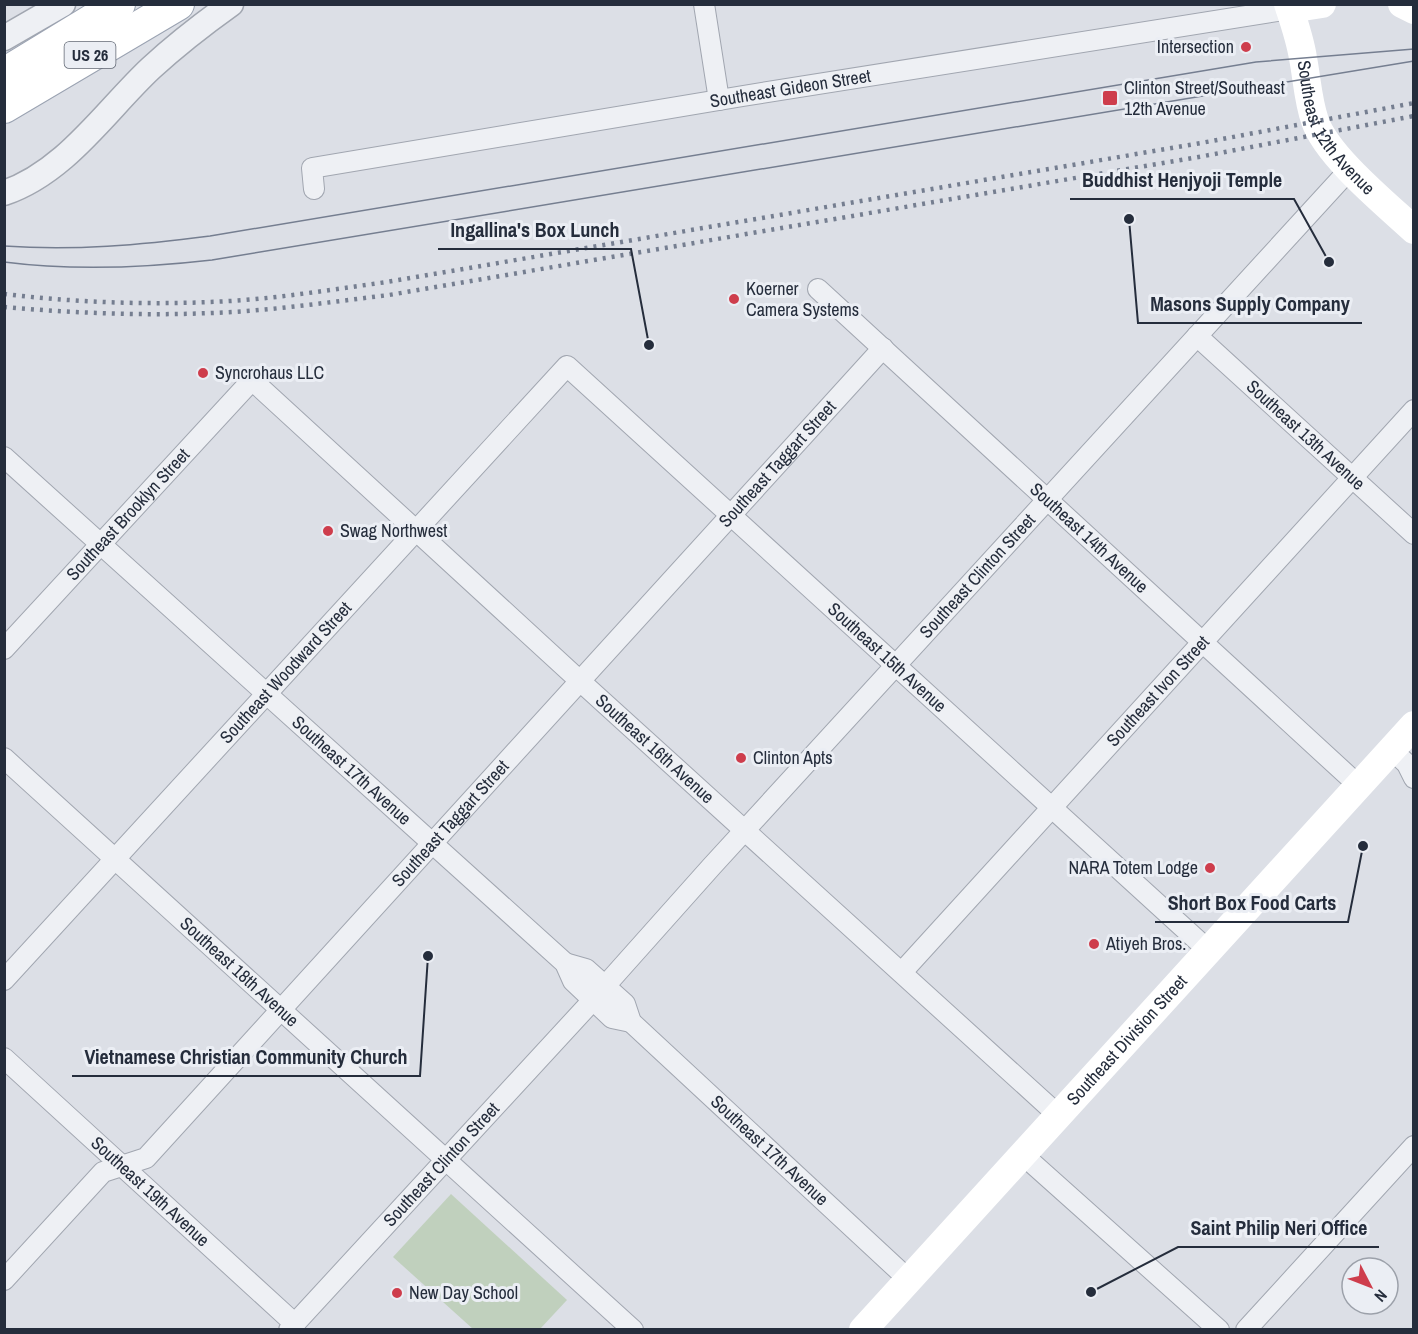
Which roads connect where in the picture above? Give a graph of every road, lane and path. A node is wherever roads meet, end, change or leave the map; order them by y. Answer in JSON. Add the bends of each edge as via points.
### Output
{"nodes":[{"id":1,"x":63,"y":4,"type":"edge"},
{"id":2,"x":119,"y":4,"type":"edge"},
{"id":3,"x":178,"y":4,"type":"edge"},
{"id":4,"x":231,"y":4,"type":"edge"},
{"id":5,"x":704,"y":4,"type":"edge"},
{"id":6,"x":1322,"y":4,"type":"edge"},
{"id":7,"x":1402,"y":4,"type":"edge"},
{"id":8,"x":1289,"y":7,"type":"edge"},
{"id":9,"x":1413,"y":10,"type":"edge"},
{"id":10,"x":8,"y":31,"type":"edge"},
{"id":11,"x":4,"y":74,"type":"edge"},
{"id":12,"x":719,"y":100,"type":"junction"},
{"id":13,"x":4,"y":107,"type":"edge"},
{"id":14,"x":1350,"y":169,"type":"junction"},
{"id":15,"x":314,"y":189,"type":"dead end"},
{"id":16,"x":4,"y":193,"type":"edge"},
{"id":17,"x":1413,"y":230,"type":"edge"},
{"id":18,"x":818,"y":289,"type":"dead end"},
{"id":19,"x":1197,"y":336,"type":"junction"},
{"id":20,"x":883,"y":348,"type":"junction"},
{"id":21,"x":567,"y":366,"type":"joint"},
{"id":22,"x":252,"y":380,"type":"joint"},
{"id":23,"x":1413,"y":410,"type":"edge"},
{"id":24,"x":4,"y":457,"type":"edge"},
{"id":25,"x":1352,"y":477,"type":"junction"},
{"id":26,"x":1047,"y":501,"type":"junction"},
{"id":27,"x":732,"y":515,"type":"junction"},
{"id":28,"x":416,"y":529,"type":"junction"},
{"id":29,"x":1413,"y":534,"type":"edge"},
{"id":30,"x":100,"y":543,"type":"junction"},
{"id":31,"x":1202,"y":642,"type":"junction"},
{"id":32,"x":4,"y":649,"type":"edge"},
{"id":33,"x":896,"y":664,"type":"junction"},
{"id":34,"x":580,"y":681,"type":"junction"},
{"id":35,"x":267,"y":694,"type":"junction"},
{"id":36,"x":1413,"y":725,"type":"edge"},
{"id":37,"x":1391,"y":749,"type":"junction"},
{"id":38,"x":4,"y":758,"type":"edge"},
{"id":39,"x":1413,"y":778,"type":"edge"},
{"id":40,"x":1358,"y":785,"type":"junction"},
{"id":41,"x":1051,"y":808,"type":"junction"},
{"id":42,"x":745,"y":830,"type":"junction"},
{"id":43,"x":432,"y":844,"type":"junction"},
{"id":44,"x":117,"y":860,"type":"junction"},
{"id":45,"x":1208,"y":950,"type":"junction"},
{"id":46,"x":902,"y":972,"type":"junction"},
{"id":47,"x":4,"y":980,"type":"edge"},
{"id":48,"x":599,"y":993,"type":"junction"},
{"id":49,"x":282,"y":1010,"type":"junction"},
{"id":50,"x":4,"y":1058,"type":"edge"},
{"id":51,"x":1058,"y":1115,"type":"junction"},
{"id":52,"x":1413,"y":1146,"type":"edge"},
{"id":53,"x":1022,"y":1154,"type":"junction"},
{"id":54,"x":446,"y":1158,"type":"junction"},
{"id":55,"x":123,"y":1166,"type":"junction"},
{"id":56,"x":908,"y":1279,"type":"junction"},
{"id":57,"x":4,"y":1280,"type":"edge"},
{"id":58,"x":292,"y":1327,"type":"edge"},
{"id":59,"x":633,"y":1329,"type":"edge"},
{"id":60,"x":863,"y":1329,"type":"edge"},
{"id":61,"x":1219,"y":1329,"type":"edge"},
{"id":62,"x":1246,"y":1329,"type":"edge"}],
"edges":[{"from":1,"to":10,"type":"street"},
{"from":2,"to":11,"type":"main road","number":"US 26"},
{"from":3,"to":13,"type":"main road","number":"US 26"},
{"from":4,"to":16,"type":"street","via":[[151,68],[59,160],[25,184]]},
{"from":5,"to":12,"type":"street"},
{"from":6,"to":8,"type":"main road"},
{"from":7,"to":9,"type":"main road"},
{"from":8,"to":12,"type":"street","name":"Southeast Gideon Street"},
{"from":8,"to":14,"type":"main road","name":"Southeast 12th Avenue","via":[[1315,122],[1326,143]]},
{"from":12,"to":15,"type":"street","name":"Southeast Gideon Street","via":[[312,168]]},
{"from":14,"to":17,"type":"main road","name":"Southeast 12th Avenue"},
{"from":14,"to":19,"type":"street","name":"Southeast Clinton Street"},
{"from":18,"to":20,"type":"street","name":"Southeast 14th Avenue"},
{"from":19,"to":25,"type":"street","name":"Southeast 13th Avenue"},
{"from":19,"to":26,"type":"street","name":"Southeast Clinton Street"},
{"from":20,"to":26,"type":"street","name":"Southeast 14th Avenue"},
{"from":20,"to":27,"type":"street","name":"Southeast Taggart Street"},
{"from":21,"to":27,"type":"street","name":"Southeast 15th Avenue"},
{"from":21,"to":28,"type":"street","name":"Southeast Woodward Street"},
{"from":22,"to":28,"type":"street","name":"Southeast 16th Avenue"},
{"from":22,"to":30,"type":"street","name":"Southeast Brooklyn Street"},
{"from":23,"to":25,"type":"street","name":"Southeast Ivon Street"},
{"from":24,"to":30,"type":"street","name":"Southeast 17th Avenue"},
{"from":25,"to":29,"type":"street","name":"Southeast 13th Avenue"},
{"from":25,"to":31,"type":"street","name":"Southeast Ivon Street"},
{"from":26,"to":31,"type":"street","name":"Southeast 14th Avenue"},
{"from":26,"to":33,"type":"street","name":"Southeast Clinton Street"},
{"from":27,"to":33,"type":"street","name":"Southeast 15th Avenue"},
{"from":27,"to":34,"type":"street","name":"Southeast Taggart Street"},
{"from":28,"to":34,"type":"street","name":"Southeast 16th Avenue"},
{"from":28,"to":35,"type":"street","name":"Southeast Woodward Street"},
{"from":30,"to":32,"type":"street","name":"Southeast Brooklyn Street"},
{"from":30,"to":35,"type":"street","name":"Southeast 17th Avenue"},
{"from":31,"to":40,"type":"street","name":"Southeast 14th Avenue"},
{"from":31,"to":41,"type":"street","name":"Southeast Ivon Street"},
{"from":33,"to":41,"type":"street","name":"Southeast 15th Avenue"},
{"from":33,"to":42,"type":"street","name":"Southeast Clinton Street"},
{"from":34,"to":42,"type":"street","name":"Southeast 16th Avenue"},
{"from":34,"to":43,"type":"street","name":"Southeast Taggart Street"},
{"from":35,"to":43,"type":"street","name":"Southeast 17th Avenue"},
{"from":35,"to":44,"type":"street","name":"Southeast Woodward Street"},
{"from":36,"to":37,"type":"main road","name":"Southeast Division Street"},
{"from":37,"to":39,"type":"street","via":[[1407,764]]},
{"from":37,"to":40,"type":"main road","name":"Southeast Division Street"},
{"from":38,"to":44,"type":"street","name":"Southeast 18th Avenue"},
{"from":40,"to":45,"type":"main road","name":"Southeast Division Street"},
{"from":41,"to":45,"type":"street","name":"Southeast 15th Avenue"},
{"from":41,"to":46,"type":"street","name":"Southeast Ivon Street"},
{"from":42,"to":46,"type":"street","name":"Southeast 16th Avenue"},
{"from":42,"to":48,"type":"street","name":"Southeast Clinton Street"},
{"from":43,"to":48,"type":"street","name":"Southeast 17th Avenue","via":[[565,963],[586,969]]},
{"from":43,"to":49,"type":"street","name":"Southeast Taggart Street"},
{"from":44,"to":47,"type":"street","name":"Southeast Woodward Street"},
{"from":44,"to":49,"type":"street","name":"Southeast 18th Avenue"},
{"from":45,"to":51,"type":"main road","name":"Southeast Division Street"},
{"from":46,"to":51,"type":"street","name":"Southeast 16th Avenue"},
{"from":48,"to":54,"type":"street","name":"Southeast Clinton Street"},
{"from":48,"to":56,"type":"street","name":"Southeast 17th Avenue","via":[[625,1004],[631,1022]]},
{"from":49,"to":54,"type":"street","name":"Southeast 18th Avenue"},
{"from":49,"to":55,"type":"street","name":"Southeast Taggart Street","via":[[146,1158]]},
{"from":50,"to":55,"type":"street","name":"Southeast 19th Avenue"},
{"from":51,"to":53,"type":"main road","name":"Southeast Division Street"},
{"from":52,"to":62,"type":"street"},
{"from":53,"to":56,"type":"main road","name":"Southeast Division Street"},
{"from":53,"to":61,"type":"street"},
{"from":54,"to":58,"type":"street","name":"Southeast Clinton Street"},
{"from":54,"to":59,"type":"street","name":"Southeast 18th Avenue"},
{"from":55,"to":57,"type":"street","name":"Southeast Taggart Street","via":[[103,1172]]},
{"from":55,"to":58,"type":"street","name":"Southeast 19th Avenue"},
{"from":56,"to":60,"type":"main road","name":"Southeast Division Street"}]}
